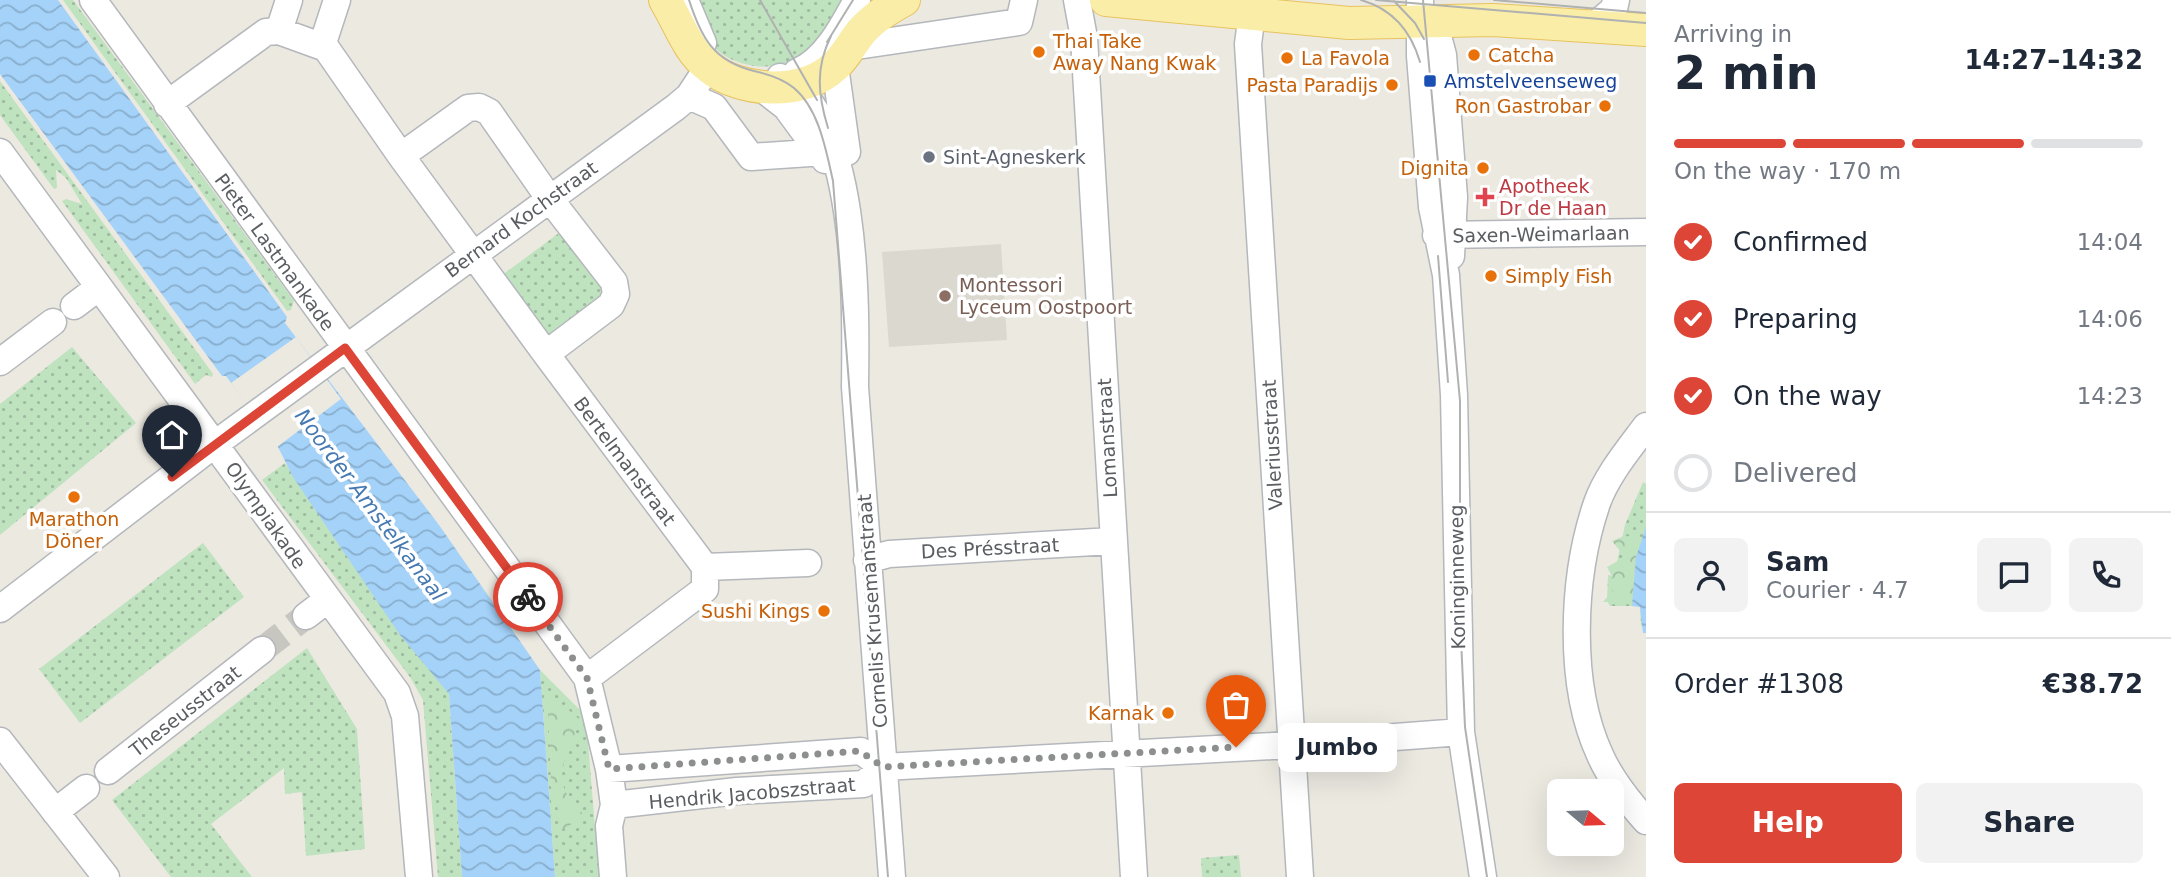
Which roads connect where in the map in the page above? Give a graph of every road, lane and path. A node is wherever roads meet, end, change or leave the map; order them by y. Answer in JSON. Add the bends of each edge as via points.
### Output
{"nodes":[{"id":1,"x":93,"y":0,"type":"edge"},
{"id":2,"x":289,"y":0,"type":"edge"},
{"id":3,"x":337,"y":0,"type":"edge"},
{"id":4,"x":664,"y":0,"type":"edge"},
{"id":5,"x":685,"y":0,"type":"edge"},
{"id":6,"x":857,"y":0,"type":"edge"},
{"id":7,"x":873,"y":0,"type":"edge"},
{"id":8,"x":904,"y":0,"type":"edge"},
{"id":9,"x":1024,"y":0,"type":"edge"},
{"id":10,"x":1077,"y":0,"type":"edge"},
{"id":11,"x":1106,"y":0,"type":"edge"},
{"id":12,"x":1616,"y":0,"type":"edge"},
{"id":13,"x":1421,"y":12,"type":"edge"},
{"id":14,"x":1252,"y":13,"type":"junction"},
{"id":15,"x":1594,"y":26,"type":"junction"},
{"id":16,"x":1646,"y":30,"type":"edge"},
{"id":17,"x":279,"y":31,"type":"junction"},
{"id":18,"x":322,"y":46,"type":"junction"},
{"id":19,"x":823,"y":62,"type":"junction"},
{"id":20,"x":708,"y":67,"type":"junction"},
{"id":21,"x":689,"y":96,"type":"junction"},
{"id":22,"x":167,"y":104,"type":"junction"},
{"id":23,"x":824,"y":150,"type":"junction"},
{"id":24,"x":0,"y":152,"type":"edge"},
{"id":25,"x":401,"y":156,"type":"junction"},
{"id":26,"x":549,"y":198,"type":"junction"},
{"id":27,"x":1646,"y":232,"type":"edge"},
{"id":28,"x":1445,"y":236,"type":"junction"},
{"id":29,"x":473,"y":253,"type":"junction"},
{"id":30,"x":99,"y":287,"type":"junction"},
{"id":31,"x":335,"y":355,"type":"junction"},
{"id":32,"x":546,"y":355,"type":"junction"},
{"id":33,"x":0,"y":362,"type":"edge"},
{"id":34,"x":855,"y":387,"type":"junction"},
{"id":35,"x":1646,"y":426,"type":"edge"},
{"id":36,"x":215,"y":444,"type":"junction"},
{"id":37,"x":1112,"y":541,"type":"junction"},
{"id":38,"x":867,"y":560,"type":"junction"},
{"id":39,"x":808,"y":563,"type":"dead end"},
{"id":40,"x":705,"y":567,"type":"junction"},
{"id":41,"x":0,"y":609,"type":"edge"},
{"id":42,"x":262,"y":650,"type":"tunnel mouth"},
{"id":43,"x":587,"y":678,"type":"junction"},
{"id":44,"x":1461,"y":732,"type":"junction"},
{"id":45,"x":0,"y":741,"type":"edge"},
{"id":46,"x":1290,"y":745,"type":"junction"},
{"id":47,"x":1127,"y":752,"type":"junction"},
{"id":48,"x":883,"y":767,"type":"junction"},
{"id":49,"x":609,"y":769,"type":"junction"},
{"id":50,"x":108,"y":771,"type":"dead end"},
{"id":51,"x":86,"y":788,"type":"dead end"},
{"id":52,"x":614,"y":805,"type":"junction"},
{"id":53,"x":55,"y":812,"type":"junction"},
{"id":54,"x":1646,"y":821,"type":"edge"},
{"id":55,"x":106,"y":877,"type":"edge"},
{"id":56,"x":419,"y":877,"type":"edge"},
{"id":57,"x":613,"y":877,"type":"edge"},
{"id":58,"x":892,"y":877,"type":"edge"},
{"id":59,"x":1134,"y":877,"type":"edge"},
{"id":60,"x":1300,"y":877,"type":"edge"},
{"id":61,"x":1483,"y":877,"type":"edge"}],
"edges":[{"from":1,"to":22,"type":"street","name":"Pieter Lastmankade"},
{"from":2,"to":17,"type":"street"},
{"from":3,"to":18,"type":"street"},
{"from":4,"to":20,"type":"main road"},
{"from":5,"to":19,"type":"street","via":[[698,35],[716,58],[743,72]]},
{"from":6,"to":19,"type":"street"},
{"from":7,"to":19,"type":"main road"},
{"from":8,"to":19,"type":"main road"},
{"from":9,"to":19,"type":"street","via":[[1018,22]]},
{"from":10,"to":37,"type":"street","name":"Lomanstraat","via":[[1084,38]]},
{"from":11,"to":14,"type":"main road"},
{"from":12,"to":15,"type":"street","via":[[1614,9]]},
{"from":13,"to":14,"type":"main road","via":[[1349,23]]},
{"from":13,"to":15,"type":"main road"},
{"from":13,"to":28,"type":"street","name":"Koninginneweg","via":[[1443,55],[1454,197]]},
{"from":14,"to":46,"type":"street","name":"Valeriusstraat","via":[[1248,44]]},
{"from":15,"to":16,"type":"main road"},
{"from":17,"to":18,"type":"street"},
{"from":17,"to":22,"type":"street","via":[[266,32]]},
{"from":18,"to":25,"type":"street"},
{"from":19,"to":20,"type":"main road","via":[[732,80]]},
{"from":19,"to":23,"type":"street","name":"Cornelis Krusemanstraat","via":[[818,111]]},
{"from":19,"to":23,"type":"street","via":[[786,107]]},
{"from":19,"to":34,"type":"street","name":"Cornelis Krusemanstraat","via":[[856,215],[865,326]]},
{"from":20,"to":21,"type":"street","name":"Bernard Kochstraat"},
{"from":21,"to":23,"type":"street","via":[[714,107],[751,157]]},
{"from":21,"to":26,"type":"street","name":"Bernard Kochstraat"},
{"from":22,"to":31,"type":"street","name":"Pieter Lastmankade"},
{"from":23,"to":34,"type":"street","name":"Cornelis Krusemanstraat"},
{"from":24,"to":30,"type":"street","name":"Olympiakade"},
{"from":25,"to":26,"type":"street","via":[[468,108],[479,107],[489,112]]},
{"from":25,"to":29,"type":"street","name":"Bertelmanstraat"},
{"from":26,"to":29,"type":"street","name":"Bernard Kochstraat"},
{"from":26,"to":32,"type":"street","via":[[614,282],[616,294],[611,305]]},
{"from":27,"to":28,"type":"street","name":"Saxen-Weimarlaan"},
{"from":28,"to":44,"type":"street","name":"Koninginneweg","via":[[1455,429]]},
{"from":29,"to":31,"type":"street","name":"Bernard Kochstraat"},
{"from":29,"to":32,"type":"street","name":"Bertelmanstraat"},
{"from":30,"to":33,"type":"street"},
{"from":30,"to":36,"type":"street","name":"Olympiakade"},
{"from":31,"to":36,"type":"street","name":"Bernard Kochstraat"},
{"from":31,"to":43,"type":"street","name":"Pieter Lastmankade"},
{"from":32,"to":40,"type":"street","name":"Bertelmanstraat"},
{"from":34,"to":38,"type":"street","name":"Cornelis Krusemanstraat"},
{"from":35,"to":54,"type":"street","via":[[1598,501],[1577,608],[1578,659],[1590,729],[1624,796]]},
{"from":36,"to":41,"type":"street","name":"Bernard Kochstraat"},
{"from":36,"to":56,"type":"street","name":"Olympiakade","via":[[317,608],[397,692],[405,716]]},
{"from":37,"to":38,"type":"street","name":"Des Présstraat","via":[[889,554]]},
{"from":37,"to":47,"type":"street","name":"Lomanstraat"},
{"from":38,"to":48,"type":"street","name":"Cornelis Krusemanstraat"},
{"from":39,"to":40,"type":"street"},
{"from":40,"to":43,"type":"street","via":[[705,589]]},
{"from":42,"to":50,"type":"street","name":"Theseusstraat"},
{"from":43,"to":49,"type":"street","name":"Pieter Lastmankade"},
{"from":44,"to":46,"type":"street","name":"Hendrik Jacobszstraat"},
{"from":44,"to":61,"type":"street","name":"Koninginneweg"},
{"from":45,"to":53,"type":"street"},
{"from":46,"to":47,"type":"street","name":"Hendrik Jacobszstraat"},
{"from":46,"to":60,"type":"street","name":"Valeriusstraat"},
{"from":47,"to":48,"type":"street","name":"Hendrik Jacobszstraat"},
{"from":47,"to":59,"type":"street","name":"Lomanstraat"},
{"from":48,"to":49,"type":"street","name":"Hendrik Jacobszstraat","via":[[860,751]]},
{"from":48,"to":52,"type":"street","name":"Hendrik Jacobszstraat","via":[[864,784]]},
{"from":48,"to":58,"type":"street","name":"Cornelis Krusemanstraat"},
{"from":49,"to":52,"type":"street","name":"Pieter Lastmankade"},
{"from":51,"to":53,"type":"street"},
{"from":52,"to":57,"type":"street","name":"Pieter Lastmankade","via":[[609,826]]},
{"from":53,"to":55,"type":"street"}]}
